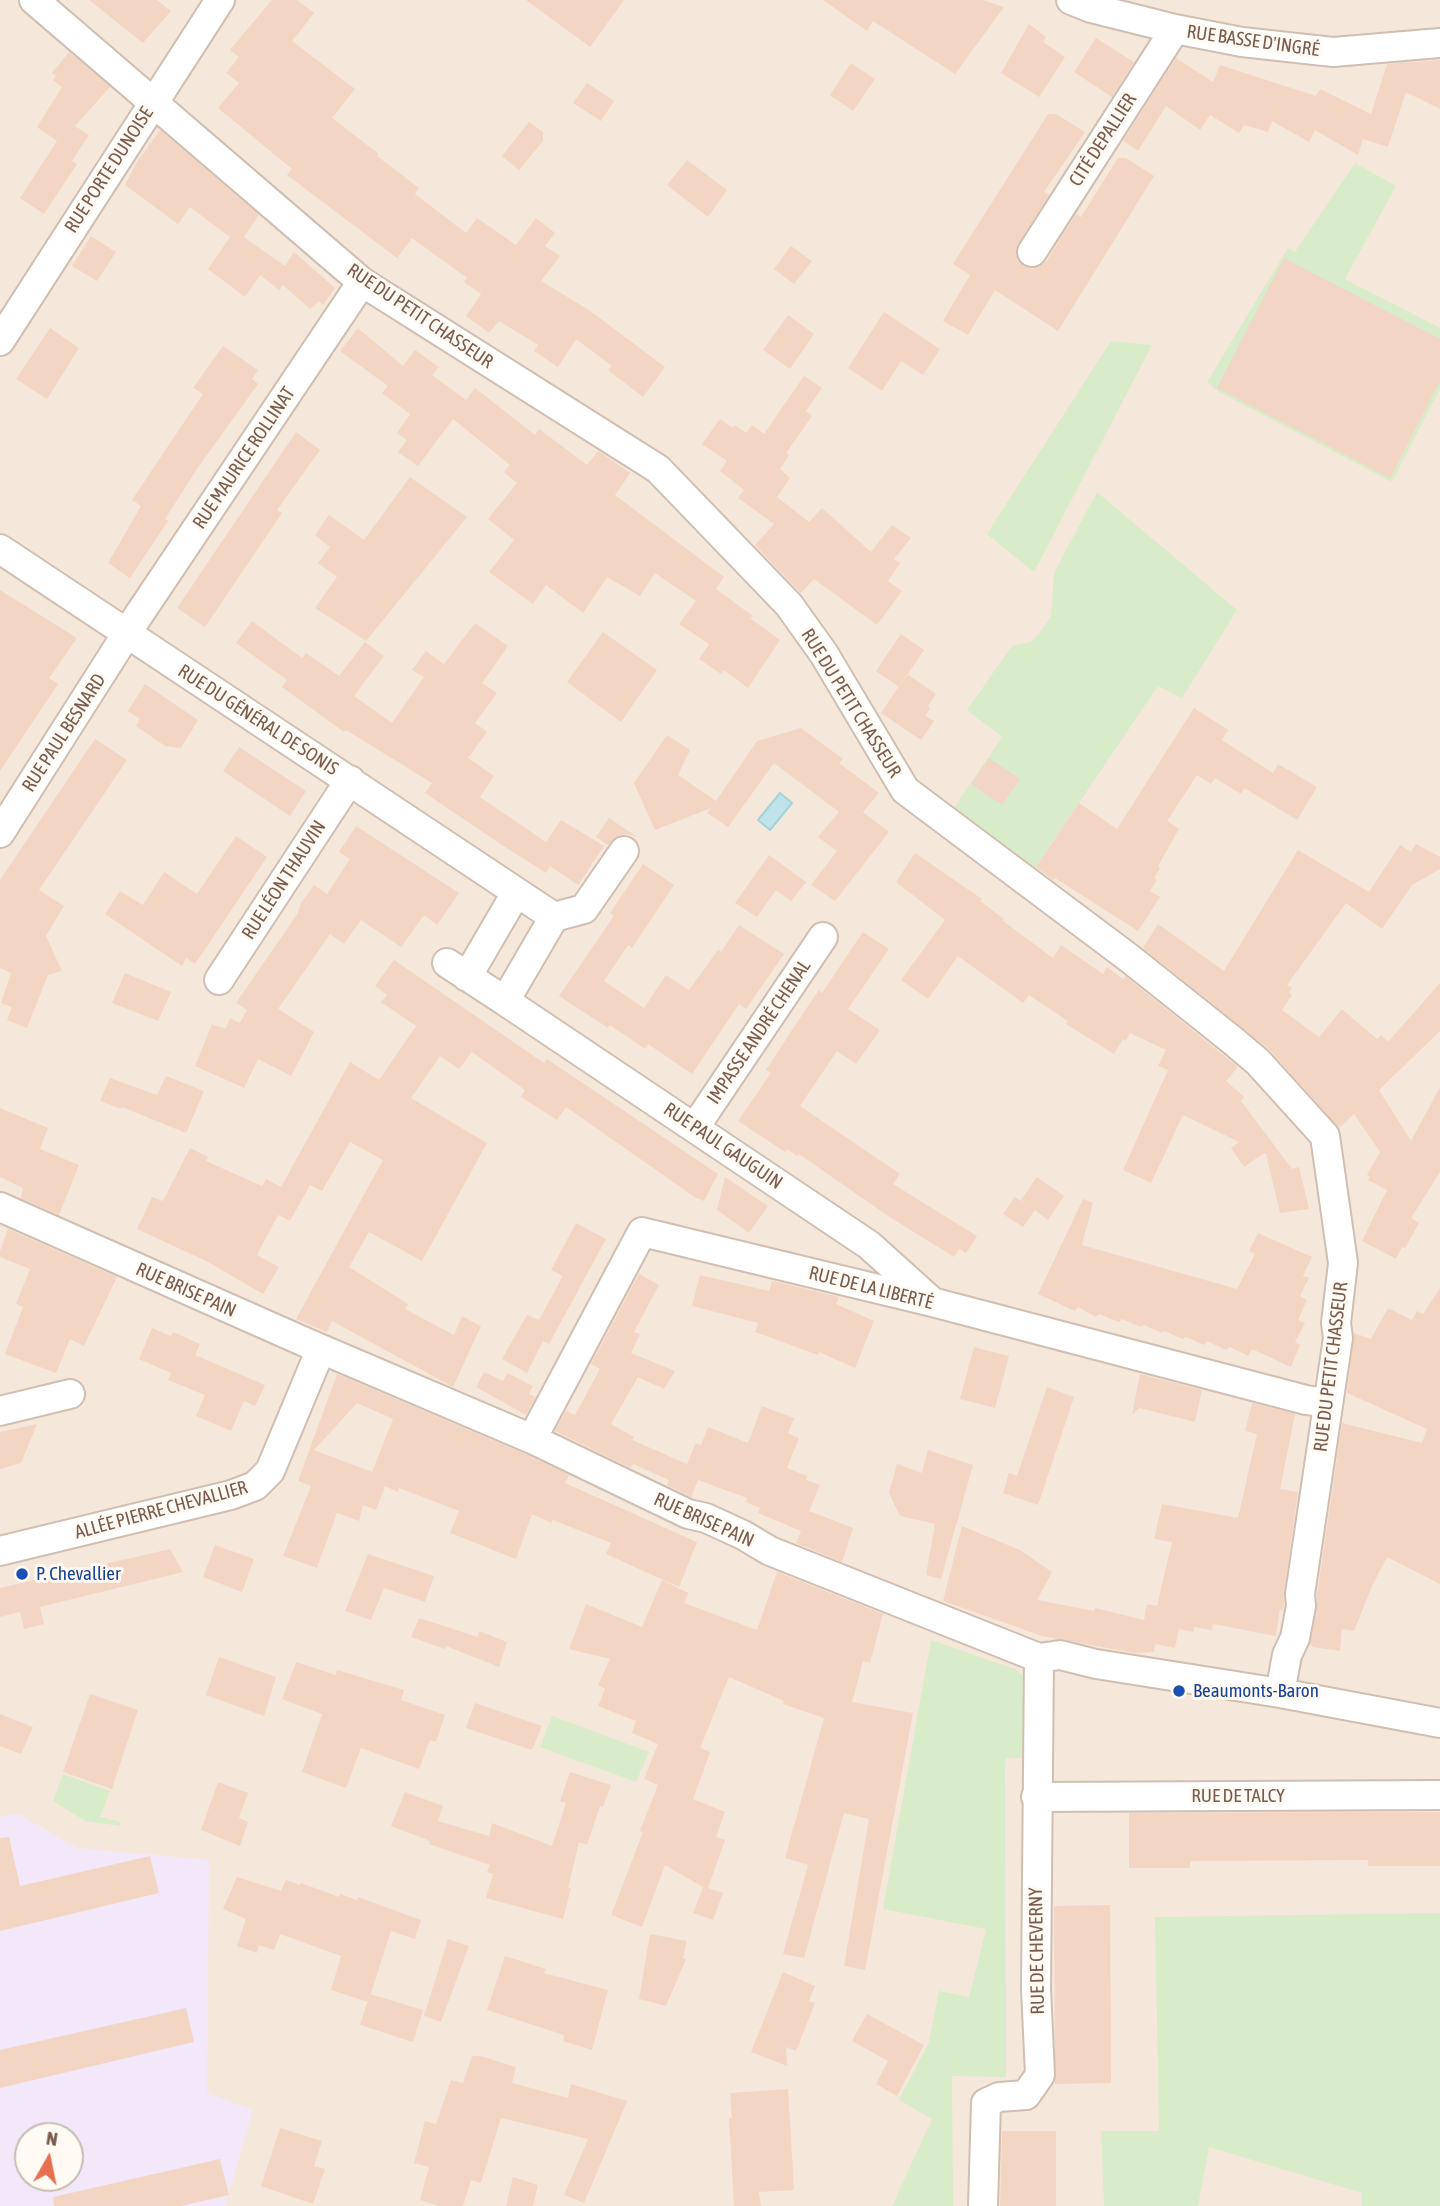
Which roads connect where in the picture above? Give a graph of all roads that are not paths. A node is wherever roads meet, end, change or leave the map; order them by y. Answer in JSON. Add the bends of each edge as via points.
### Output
{"nodes":[{"id":1,"x":34,"y":0,"type":"edge"},
{"id":2,"x":219,"y":0,"type":"edge"},
{"id":3,"x":1070,"y":0,"type":"edge"},
{"id":4,"x":1175,"y":29,"type":"junction"},
{"id":5,"x":1440,"y":43,"type":"edge"},
{"id":6,"x":154,"y":101,"type":"junction"},
{"id":7,"x":1032,"y":252,"type":"dead end"},
{"id":8,"x":362,"y":282,"type":"junction"},
{"id":9,"x":0,"y":341,"type":"edge"},
{"id":10,"x":0,"y":549,"type":"edge"},
{"id":11,"x":127,"y":634,"type":"junction"},
{"id":12,"x":350,"y":780,"type":"junction"},
{"id":13,"x":0,"y":833,"type":"edge"},
{"id":14,"x":624,"y":851,"type":"dead end"},
{"id":15,"x":516,"y":893,"type":"junction"},
{"id":16,"x":554,"y":917,"type":"junction"},
{"id":17,"x":823,"y":937,"type":"dead end"},
{"id":18,"x":219,"y":980,"type":"dead end"},
{"id":19,"x":505,"y":1001,"type":"junction"},
{"id":20,"x":695,"y":1128,"type":"junction"},
{"id":21,"x":0,"y":1208,"type":"edge"},
{"id":22,"x":932,"y":1303,"type":"junction"},
{"id":23,"x":321,"y":1349,"type":"junction"},
{"id":24,"x":70,"y":1394,"type":"dead end"},
{"id":25,"x":1328,"y":1404,"type":"junction"},
{"id":26,"x":0,"y":1411,"type":"edge"},
{"id":27,"x":532,"y":1439,"type":"junction"},
{"id":28,"x":0,"y":1551,"type":"edge"},
{"id":29,"x":1039,"y":1658,"type":"junction"},
{"id":30,"x":1280,"y":1693,"type":"junction"},
{"id":31,"x":1440,"y":1723,"type":"edge"},
{"id":32,"x":1440,"y":1794,"type":"edge"},
{"id":33,"x":1036,"y":1797,"type":"junction"},
{"id":34,"x":983,"y":2206,"type":"edge"}],
"edges":[{"from":1,"to":6,"type":"street","name":"RUE DU PETIT CHASSEUR"},
{"from":2,"to":6,"type":"street","name":"RUE PORTE DUNOISE"},
{"from":3,"to":4,"type":"street","name":"RUE BASSE D'INGRÉ"},
{"from":4,"to":5,"type":"street","name":"RUE BASSE D'INGRÉ","via":[[1333,52]]},
{"from":4,"to":7,"type":"street","name":"CITÉ DEPALLIER"},
{"from":6,"to":8,"type":"street","name":"RUE DU PETIT CHASSEUR"},
{"from":6,"to":9,"type":"street","name":"RUE PORTE DUNOISE"},
{"from":8,"to":11,"type":"street","name":"RUE MAURICE ROLLINAT"},
{"from":8,"to":25,"type":"street","name":"RUE DU PETIT CHASSEUR","via":[[658,469],[789,605],[824,654],[905,790],[1232,1040],[1325,1136],[1343,1263]]},
{"from":10,"to":11,"type":"street","name":"RUE DU GÉNÉRAL DE SONIS"},
{"from":11,"to":12,"type":"street","name":"RUE DU GÉNÉRAL DE SONIS"},
{"from":11,"to":13,"type":"street","name":"RUE PAUL BESNARD"},
{"from":12,"to":15,"type":"street","name":"RUE DU GÉNÉRAL DE SONIS"},
{"from":12,"to":18,"type":"street","name":"RUE LÉON THAUVIN"},
{"from":14,"to":16,"type":"street","via":[[584,909]]},
{"from":15,"to":16,"type":"street","name":"RUE DU GÉNÉRAL DE SONIS"},
{"from":15,"to":19,"type":"street","name":"RUE PAUL GAUGUIN","via":[[457,970]]},
{"from":16,"to":19,"type":"street"},
{"from":17,"to":20,"type":"street","name":"IMPASSE ANDRÉ CHENAL"},
{"from":19,"to":20,"type":"street","name":"RUE PAUL GAUGUIN"},
{"from":20,"to":22,"type":"street","name":"RUE PAUL GAUGUIN","via":[[869,1245]]},
{"from":21,"to":23,"type":"street","name":"RUE BRISE PAIN"},
{"from":22,"to":25,"type":"street","name":"RUE DE LA LIBERTÉ"},
{"from":22,"to":27,"type":"street","name":"RUE DE LA LIBERTÉ","via":[[642,1232]]},
{"from":23,"to":27,"type":"street","name":"RUE BRISE PAIN"},
{"from":23,"to":28,"type":"street","name":"ALLÉE PIERRE CHEVALLIER","via":[[276,1459],[255,1486],[231,1496]]},
{"from":24,"to":26,"type":"street"},
{"from":25,"to":30,"type":"street","name":"RUE DU PETIT CHASSEUR","via":[[1301,1606]]},
{"from":27,"to":29,"type":"street","name":"RUE BRISE PAIN","via":[[770,1551]]},
{"from":29,"to":30,"type":"street","name":"RUE BRISE PAIN","via":[[1060,1655]]},
{"from":29,"to":33,"type":"street","name":"RUE DE CHEVERNY"},
{"from":30,"to":31,"type":"street","name":"RUE BRISE PAIN"},
{"from":32,"to":33,"type":"street","name":"RUE DE TALCY"},
{"from":33,"to":34,"type":"street","name":"RUE DE CHEVERNY","via":[[1040,2076],[1026,2095],[986,2103]]}]}
